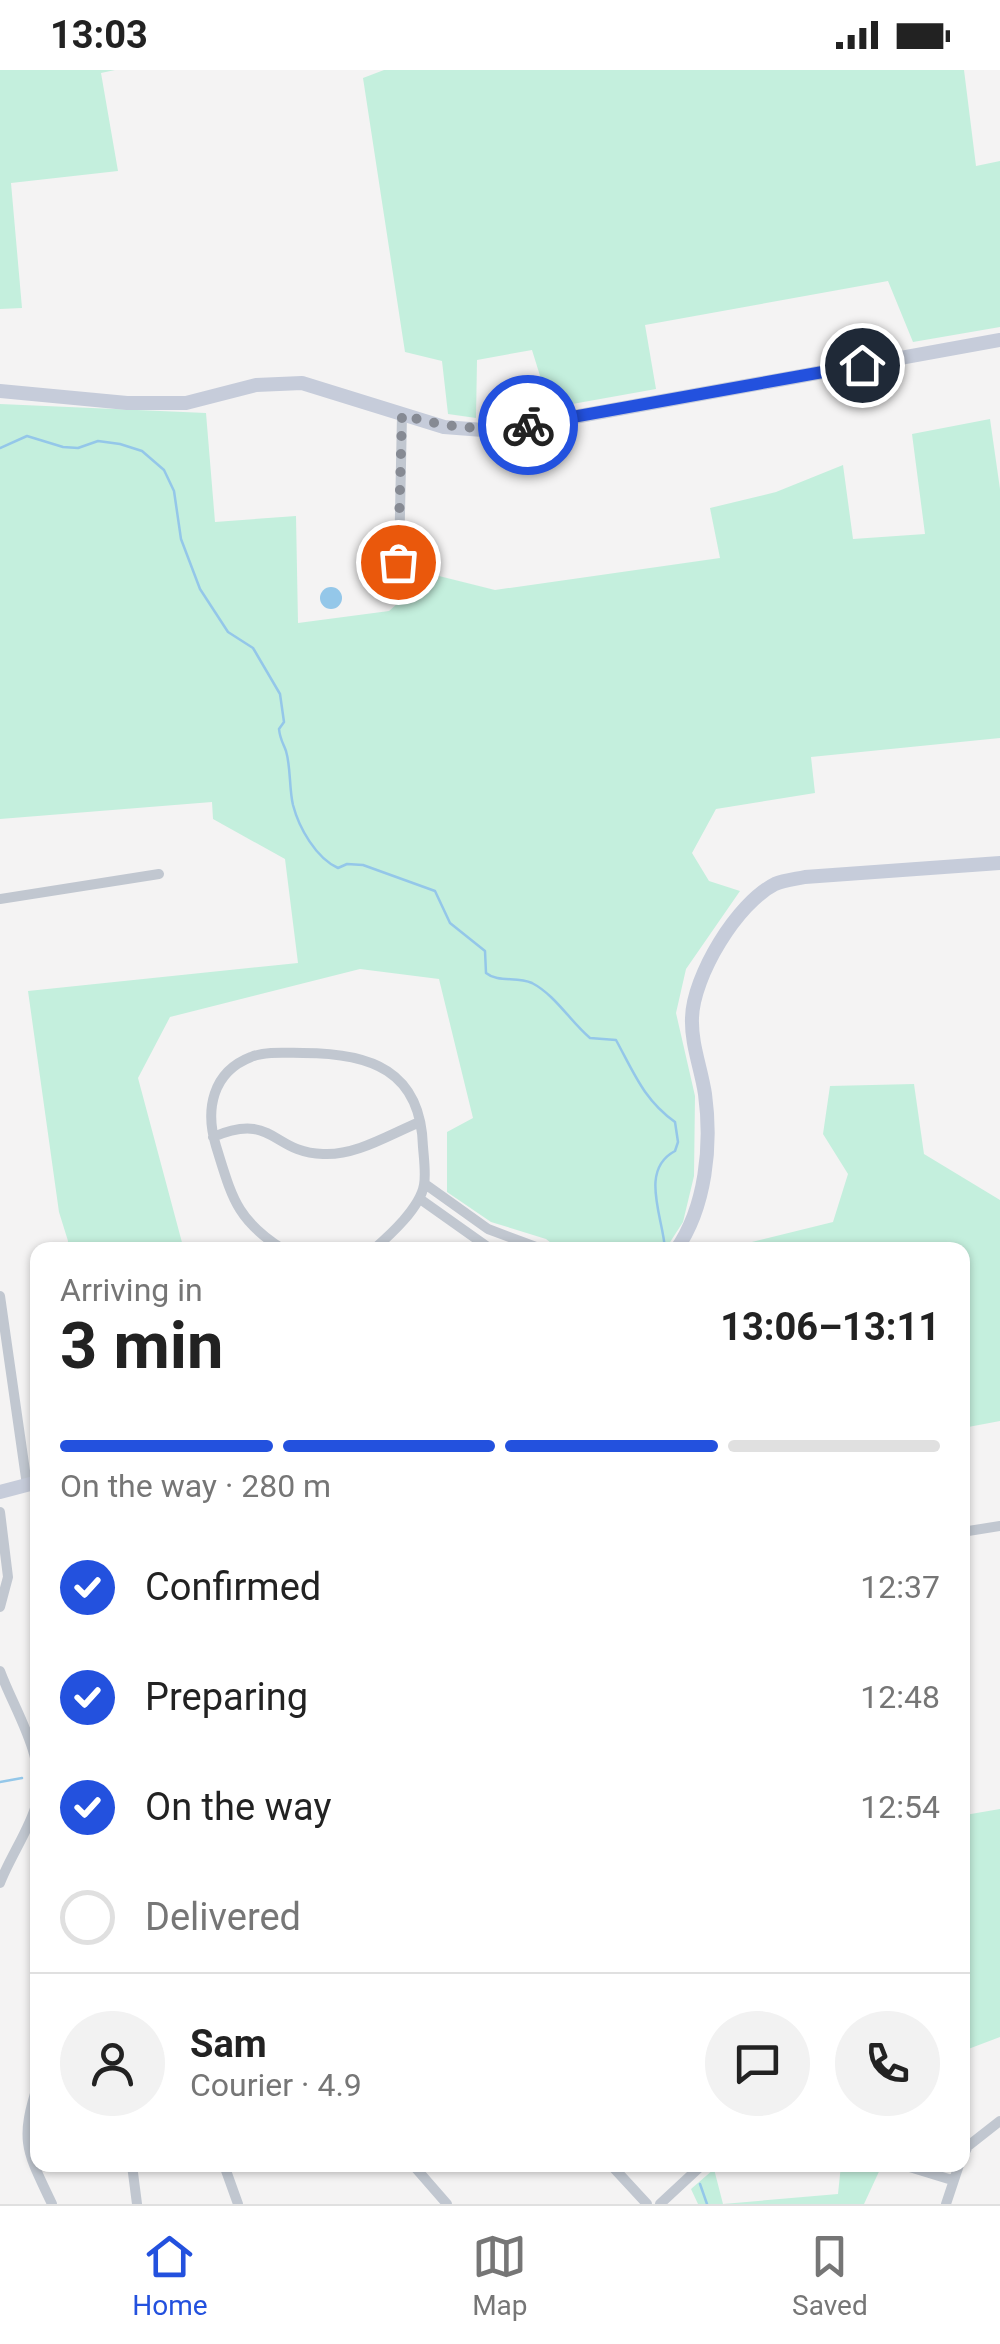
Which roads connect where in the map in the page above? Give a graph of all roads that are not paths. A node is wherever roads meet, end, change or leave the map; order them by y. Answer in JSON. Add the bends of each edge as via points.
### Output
{"nodes":[{"id":1,"x":1000,"y":340,"type":"edge"},
{"id":2,"x":0,"y":391,"type":"edge"},
{"id":3,"x":402,"y":415,"type":"junction"},
{"id":4,"x":398,"y":562,"type":"dead end"},
{"id":5,"x":1000,"y":863,"type":"edge"},
{"id":6,"x":160,"y":874,"type":"dead end"},
{"id":7,"x":0,"y":899,"type":"edge"},
{"id":8,"x":420,"y":1122,"type":"junction"},
{"id":9,"x":213,"y":1136,"type":"junction"},
{"id":10,"x":425,"y":1184,"type":"junction"},
{"id":11,"x":420,"y":1199,"type":"junction"},
{"id":12,"x":270,"y":1242,"type":"edge"},
{"id":13,"x":380,"y":1242,"type":"edge"},
{"id":14,"x":481,"y":1242,"type":"edge"},
{"id":15,"x":522,"y":1242,"type":"edge"},
{"id":16,"x":680,"y":1242,"type":"edge"},
{"id":17,"x":0,"y":1296,"type":"edge"},
{"id":18,"x":30,"y":1472,"type":"edge"},
{"id":19,"x":30,"y":1484,"type":"edge"},
{"id":20,"x":0,"y":1492,"type":"edge"},
{"id":21,"x":0,"y":1512,"type":"edge"},
{"id":22,"x":1000,"y":1526,"type":"edge"},
{"id":23,"x":970,"y":1531,"type":"edge"},
{"id":24,"x":0,"y":1607,"type":"edge"},
{"id":25,"x":0,"y":1671,"type":"edge"},
{"id":26,"x":0,"y":1704,"type":"edge"},
{"id":27,"x":13,"y":1707,"type":"junction"},
{"id":28,"x":30,"y":1746,"type":"edge"},
{"id":29,"x":30,"y":1821,"type":"edge"},
{"id":30,"x":0,"y":1884,"type":"edge"},
{"id":31,"x":30,"y":2109,"type":"edge"},
{"id":32,"x":1000,"y":2121,"type":"edge"},
{"id":33,"x":970,"y":2144,"type":"edge"},
{"id":34,"x":30,"y":2157,"type":"edge"},
{"id":35,"x":37,"y":2172,"type":"edge"},
{"id":36,"x":133,"y":2172,"type":"edge"},
{"id":37,"x":227,"y":2172,"type":"edge"},
{"id":38,"x":419,"y":2172,"type":"edge"},
{"id":39,"x":617,"y":2172,"type":"edge"},
{"id":40,"x":694,"y":2172,"type":"edge"},
{"id":41,"x":925,"y":2172,"type":"edge"},
{"id":42,"x":956,"y":2172,"type":"edge"},
{"id":43,"x":952,"y":2180,"type":"junction"},
{"id":44,"x":52,"y":2204,"type":"edge"},
{"id":45,"x":137,"y":2204,"type":"edge"},
{"id":46,"x":238,"y":2204,"type":"edge"},
{"id":47,"x":448,"y":2204,"type":"edge"},
{"id":48,"x":647,"y":2204,"type":"edge"},
{"id":49,"x":660,"y":2204,"type":"edge"},
{"id":50,"x":946,"y":2204,"type":"edge"}],
"edges":[{"from":1,"to":3,"type":"main road","via":[[530,425],[472,430]]},
{"from":2,"to":3,"type":"main road","via":[[186,402],[256,385],[302,383]]},
{"from":3,"to":4,"type":"street"},
{"from":5,"to":16,"type":"main road","via":[[805,877],[777,883],[755,898],[727,932],[694,998],[706,1145],[696,1209]]},
{"from":6,"to":7,"type":"street"},
{"from":8,"to":9,"type":"street","via":[[347,1152],[324,1154],[250,1126]]},
{"from":8,"to":9,"type":"street","via":[[406,1091],[378,1064],[352,1055],[286,1053],[253,1056],[222,1078],[211,1104]]},
{"from":8,"to":10,"type":"street"},
{"from":9,"to":12,"type":"street","via":[[243,1218]]},
{"from":10,"to":11,"type":"street"},
{"from":10,"to":15,"type":"street","via":[[488,1230]]},
{"from":11,"to":13,"type":"street"},
{"from":11,"to":14,"type":"street"},
{"from":17,"to":18,"type":"street"},
{"from":19,"to":20,"type":"main road"},
{"from":21,"to":24,"type":"street","via":[[8,1577]]},
{"from":22,"to":23,"type":"street"},
{"from":25,"to":27,"type":"street"},
{"from":26,"to":27,"type":"street"},
{"from":27,"to":28,"type":"street"},
{"from":29,"to":30,"type":"street"},
{"from":31,"to":34,"type":"street"},
{"from":32,"to":33,"type":"street"},
{"from":35,"to":44,"type":"street"},
{"from":36,"to":45,"type":"street"},
{"from":37,"to":46,"type":"street"},
{"from":38,"to":47,"type":"street"},
{"from":39,"to":48,"type":"street"},
{"from":40,"to":49,"type":"street"},
{"from":41,"to":43,"type":"street"},
{"from":42,"to":43,"type":"street"},
{"from":43,"to":50,"type":"street"}]}
